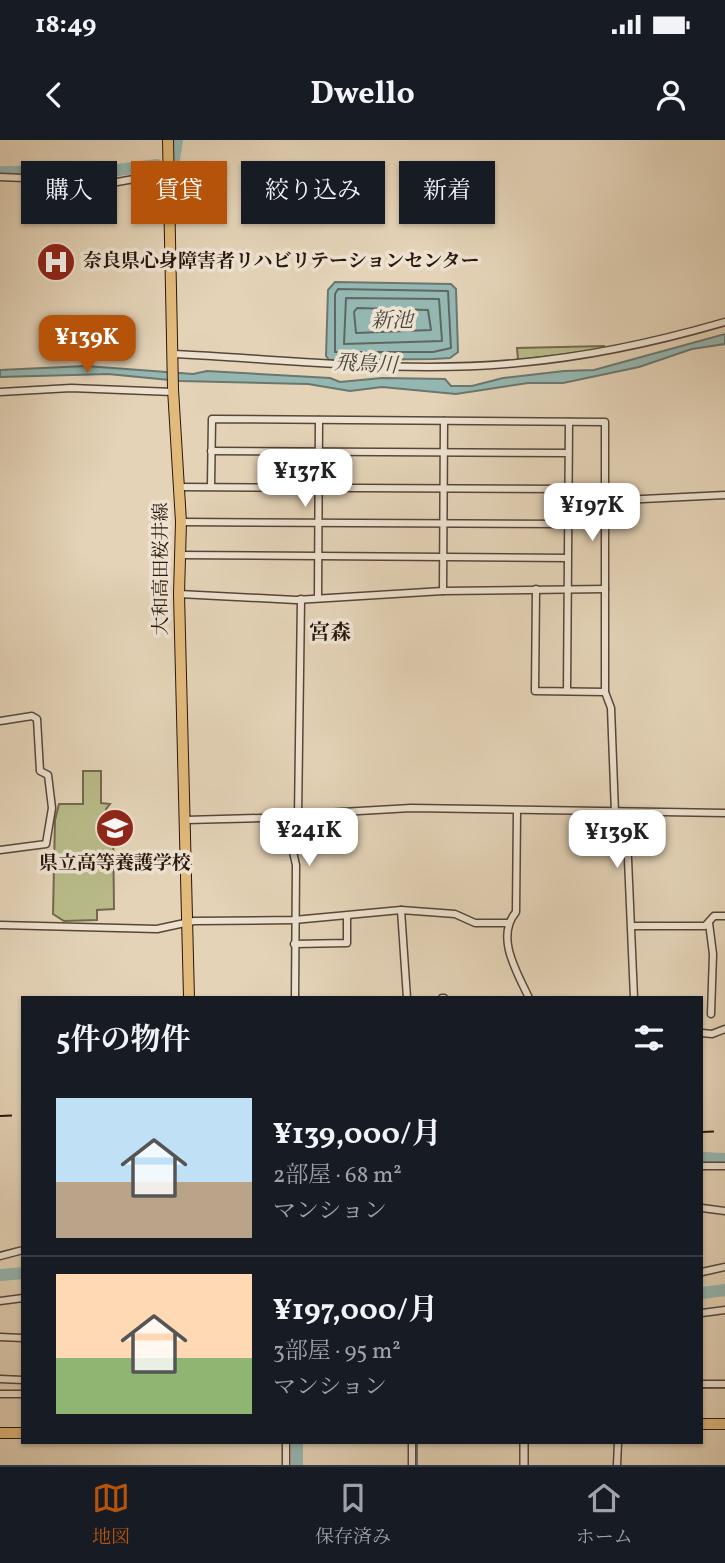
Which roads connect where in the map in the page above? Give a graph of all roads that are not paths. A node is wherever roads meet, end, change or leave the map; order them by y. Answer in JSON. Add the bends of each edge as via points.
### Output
{"nodes":[{"id":1,"x":168,"y":140,"type":"edge"},
{"id":2,"x":168,"y":161,"type":"edge"},
{"id":3,"x":0,"y":177,"type":"edge"},
{"id":4,"x":131,"y":180,"type":"edge"},
{"id":5,"x":169,"y":224,"type":"edge"},
{"id":6,"x":725,"y":322,"type":"edge"},
{"id":7,"x":172,"y":356,"type":"junction"},
{"id":8,"x":173,"y":391,"type":"junction"},
{"id":9,"x":0,"y":392,"type":"edge"},
{"id":10,"x":319,"y":420,"type":"junction"},
{"id":11,"x":444,"y":421,"type":"junction"},
{"id":12,"x":569,"y":422,"type":"junction"},
{"id":13,"x":211,"y":451,"type":"junction"},
{"id":14,"x":319,"y":452,"type":"junction"},
{"id":15,"x":443,"y":453,"type":"junction"},
{"id":16,"x":568,"y":453,"type":"junction"},
{"id":17,"x":211,"y":486,"type":"junction"},
{"id":18,"x":179,"y":487,"type":"junction"},
{"id":19,"x":318,"y":487,"type":"junction"},
{"id":20,"x":443,"y":488,"type":"junction"},
{"id":21,"x":568,"y":489,"type":"junction"},
{"id":22,"x":725,"y":495,"type":"edge"},
{"id":23,"x":606,"y":497,"type":"junction"},
{"id":24,"x":181,"y":522,"type":"junction"},
{"id":25,"x":318,"y":523,"type":"junction"},
{"id":26,"x":443,"y":524,"type":"junction"},
{"id":27,"x":568,"y":524,"type":"junction"},
{"id":28,"x":179,"y":555,"type":"junction"},
{"id":29,"x":318,"y":555,"type":"junction"},
{"id":30,"x":443,"y":556,"type":"junction"},
{"id":31,"x":567,"y":558,"type":"junction"},
{"id":32,"x":536,"y":589,"type":"junction"},
{"id":33,"x":568,"y":589,"type":"junction"},
{"id":34,"x":605,"y":589,"type":"junction"},
{"id":35,"x":443,"y":591,"type":"junction"},
{"id":36,"x":179,"y":594,"type":"junction"},
{"id":37,"x":318,"y":598,"type":"junction"},
{"id":38,"x":301,"y":599,"type":"junction"},
{"id":39,"x":567,"y":691,"type":"junction"},
{"id":40,"x":605,"y":692,"type":"junction"},
{"id":41,"x":0,"y":720,"type":"edge"},
{"id":42,"x":517,"y":812,"type":"junction"},
{"id":43,"x":615,"y":813,"type":"junction"},
{"id":44,"x":626,"y":813,"type":"junction"},
{"id":45,"x":725,"y":813,"type":"edge"},
{"id":46,"x":298,"y":817,"type":"junction"},
{"id":47,"x":186,"y":820,"type":"junction"},
{"id":48,"x":0,"y":850,"type":"edge"},
{"id":49,"x":401,"y":910,"type":"junction"},
{"id":50,"x":347,"y":916,"type":"junction"},
{"id":51,"x":725,"y":916,"type":"edge"},
{"id":52,"x":294,"y":920,"type":"junction"},
{"id":53,"x":508,"y":923,"type":"junction"},
{"id":54,"x":709,"y":923,"type":"junction"},
{"id":55,"x":188,"y":924,"type":"junction"},
{"id":56,"x":0,"y":925,"type":"edge"},
{"id":57,"x":632,"y":926,"type":"junction"},
{"id":58,"x":294,"y":944,"type":"junction"},
{"id":59,"x":188,"y":996,"type":"edge"},
{"id":60,"x":295,"y":996,"type":"edge"},
{"id":61,"x":407,"y":996,"type":"edge"},
{"id":62,"x":529,"y":996,"type":"edge"},
{"id":63,"x":634,"y":996,"type":"edge"},
{"id":64,"x":711,"y":1014,"type":"dead end"},
{"id":65,"x":725,"y":1029,"type":"edge"},
{"id":66,"x":703,"y":1033,"type":"edge"},
{"id":67,"x":703,"y":1166,"type":"edge"},
{"id":68,"x":725,"y":1166,"type":"edge"},
{"id":69,"x":703,"y":1208,"type":"edge"},
{"id":70,"x":725,"y":1211,"type":"edge"},
{"id":71,"x":21,"y":1251,"type":"edge"},
{"id":72,"x":0,"y":1256,"type":"edge"},
{"id":73,"x":725,"y":1267,"type":"edge"},
{"id":74,"x":703,"y":1272,"type":"edge"},
{"id":75,"x":21,"y":1298,"type":"edge"},
{"id":76,"x":0,"y":1301,"type":"edge"},
{"id":77,"x":725,"y":1310,"type":"edge"},
{"id":78,"x":703,"y":1313,"type":"edge"},
{"id":79,"x":0,"y":1337,"type":"edge"},
{"id":80,"x":21,"y":1338,"type":"edge"},
{"id":81,"x":0,"y":1379,"type":"edge"},
{"id":82,"x":21,"y":1380,"type":"edge"},
{"id":83,"x":703,"y":1384,"type":"edge"},
{"id":84,"x":725,"y":1384,"type":"edge"},
{"id":85,"x":0,"y":1394,"type":"edge"},
{"id":86,"x":21,"y":1394,"type":"edge"},
{"id":87,"x":703,"y":1424,"type":"edge"},
{"id":88,"x":725,"y":1424,"type":"edge"},
{"id":89,"x":0,"y":1433,"type":"edge"},
{"id":90,"x":21,"y":1433,"type":"edge"},
{"id":91,"x":286,"y":1444,"type":"edge"},
{"id":92,"x":412,"y":1444,"type":"edge"},
{"id":93,"x":524,"y":1444,"type":"edge"},
{"id":94,"x":618,"y":1444,"type":"edge"},
{"id":95,"x":286,"y":1465,"type":"edge"},
{"id":96,"x":412,"y":1465,"type":"edge"},
{"id":97,"x":524,"y":1465,"type":"edge"},
{"id":98,"x":617,"y":1465,"type":"edge"}],
"edges":[{"from":1,"to":2,"type":"main road","name":"大和高田桜井線"},
{"from":3,"to":4,"type":"street"},
{"from":5,"to":7,"type":"main road","name":"大和高田桜井線"},
{"from":6,"to":7,"type":"street","via":[[607,352],[494,365]]},
{"from":7,"to":8,"type":"main road","name":"大和高田桜井線"},
{"from":8,"to":9,"type":"street","via":[[83,388]]},
{"from":8,"to":18,"type":"main road","name":"大和高田桜井線"},
{"from":10,"to":11,"type":"street"},
{"from":10,"to":13,"type":"street","via":[[212,419]]},
{"from":10,"to":14,"type":"street"},
{"from":11,"to":12,"type":"street"},
{"from":11,"to":15,"type":"street"},
{"from":12,"to":16,"type":"street"},
{"from":12,"to":23,"type":"street","via":[[606,422]]},
{"from":13,"to":14,"type":"street"},
{"from":13,"to":17,"type":"street"},
{"from":14,"to":15,"type":"street"},
{"from":14,"to":19,"type":"street"},
{"from":15,"to":16,"type":"street"},
{"from":15,"to":20,"type":"street"},
{"from":16,"to":21,"type":"street"},
{"from":17,"to":18,"type":"street"},
{"from":17,"to":19,"type":"street"},
{"from":18,"to":24,"type":"main road","name":"大和高田桜井線"},
{"from":19,"to":20,"type":"street"},
{"from":19,"to":25,"type":"street"},
{"from":20,"to":21,"type":"street"},
{"from":20,"to":26,"type":"street"},
{"from":21,"to":23,"type":"street"},
{"from":21,"to":27,"type":"street"},
{"from":22,"to":23,"type":"street"},
{"from":23,"to":34,"type":"street"},
{"from":24,"to":25,"type":"street"},
{"from":24,"to":28,"type":"main road","name":"大和高田桜井線"},
{"from":25,"to":26,"type":"street"},
{"from":25,"to":29,"type":"street"},
{"from":26,"to":27,"type":"street"},
{"from":26,"to":30,"type":"street"},
{"from":27,"to":31,"type":"street"},
{"from":28,"to":29,"type":"street"},
{"from":28,"to":36,"type":"main road","name":"大和高田桜井線"},
{"from":29,"to":30,"type":"street"},
{"from":29,"to":37,"type":"street"},
{"from":30,"to":31,"type":"street"},
{"from":30,"to":35,"type":"street"},
{"from":31,"to":33,"type":"street"},
{"from":32,"to":33,"type":"street"},
{"from":32,"to":35,"type":"street"},
{"from":32,"to":39,"type":"street","via":[[535,691]]},
{"from":33,"to":34,"type":"street"},
{"from":33,"to":39,"type":"street"},
{"from":34,"to":40,"type":"street"},
{"from":35,"to":37,"type":"street"},
{"from":36,"to":38,"type":"street"},
{"from":36,"to":47,"type":"main road","name":"大和高田桜井線"},
{"from":37,"to":38,"type":"street"},
{"from":38,"to":46,"type":"street"},
{"from":39,"to":40,"type":"street"},
{"from":40,"to":43,"type":"street","via":[[611,708]]},
{"from":41,"to":48,"type":"street","via":[[37,719],[40,771],[48,775],[52,808],[46,844]]},
{"from":42,"to":43,"type":"street"},
{"from":42,"to":46,"type":"street","via":[[411,808]]},
{"from":42,"to":53,"type":"street","via":[[516,912]]},
{"from":43,"to":44,"type":"street"},
{"from":44,"to":45,"type":"street"},
{"from":44,"to":57,"type":"street"},
{"from":46,"to":47,"type":"street"},
{"from":46,"to":52,"type":"street","via":[[291,843],[296,865]]},
{"from":47,"to":55,"type":"main road","name":"大和高田桜井線"},
{"from":49,"to":50,"type":"street"},
{"from":49,"to":53,"type":"street","via":[[455,914],[475,923]]},
{"from":49,"to":61,"type":"street"},
{"from":50,"to":52,"type":"street"},
{"from":50,"to":58,"type":"street","via":[[347,943]]},
{"from":51,"to":54,"type":"street","via":[[714,916]]},
{"from":52,"to":55,"type":"street"},
{"from":52,"to":58,"type":"street"},
{"from":53,"to":62,"type":"street","via":[[511,959]]},
{"from":54,"to":57,"type":"street"},
{"from":54,"to":64,"type":"street"},
{"from":55,"to":56,"type":"street","via":[[157,929]]},
{"from":55,"to":59,"type":"main road","name":"大和高田桜井線"},
{"from":57,"to":63,"type":"street"},
{"from":58,"to":60,"type":"street"},
{"from":65,"to":66,"type":"street"},
{"from":67,"to":68,"type":"street"},
{"from":69,"to":70,"type":"street"},
{"from":71,"to":72,"type":"street"},
{"from":73,"to":74,"type":"street"},
{"from":75,"to":76,"type":"street"},
{"from":77,"to":78,"type":"street"},
{"from":79,"to":80,"type":"street"},
{"from":81,"to":82,"type":"street"},
{"from":83,"to":84,"type":"street"},
{"from":85,"to":86,"type":"street"},
{"from":87,"to":88,"type":"main road"},
{"from":89,"to":90,"type":"main road"},
{"from":91,"to":95,"type":"street"},
{"from":92,"to":96,"type":"street"},
{"from":93,"to":97,"type":"street"},
{"from":94,"to":98,"type":"street"}]}
